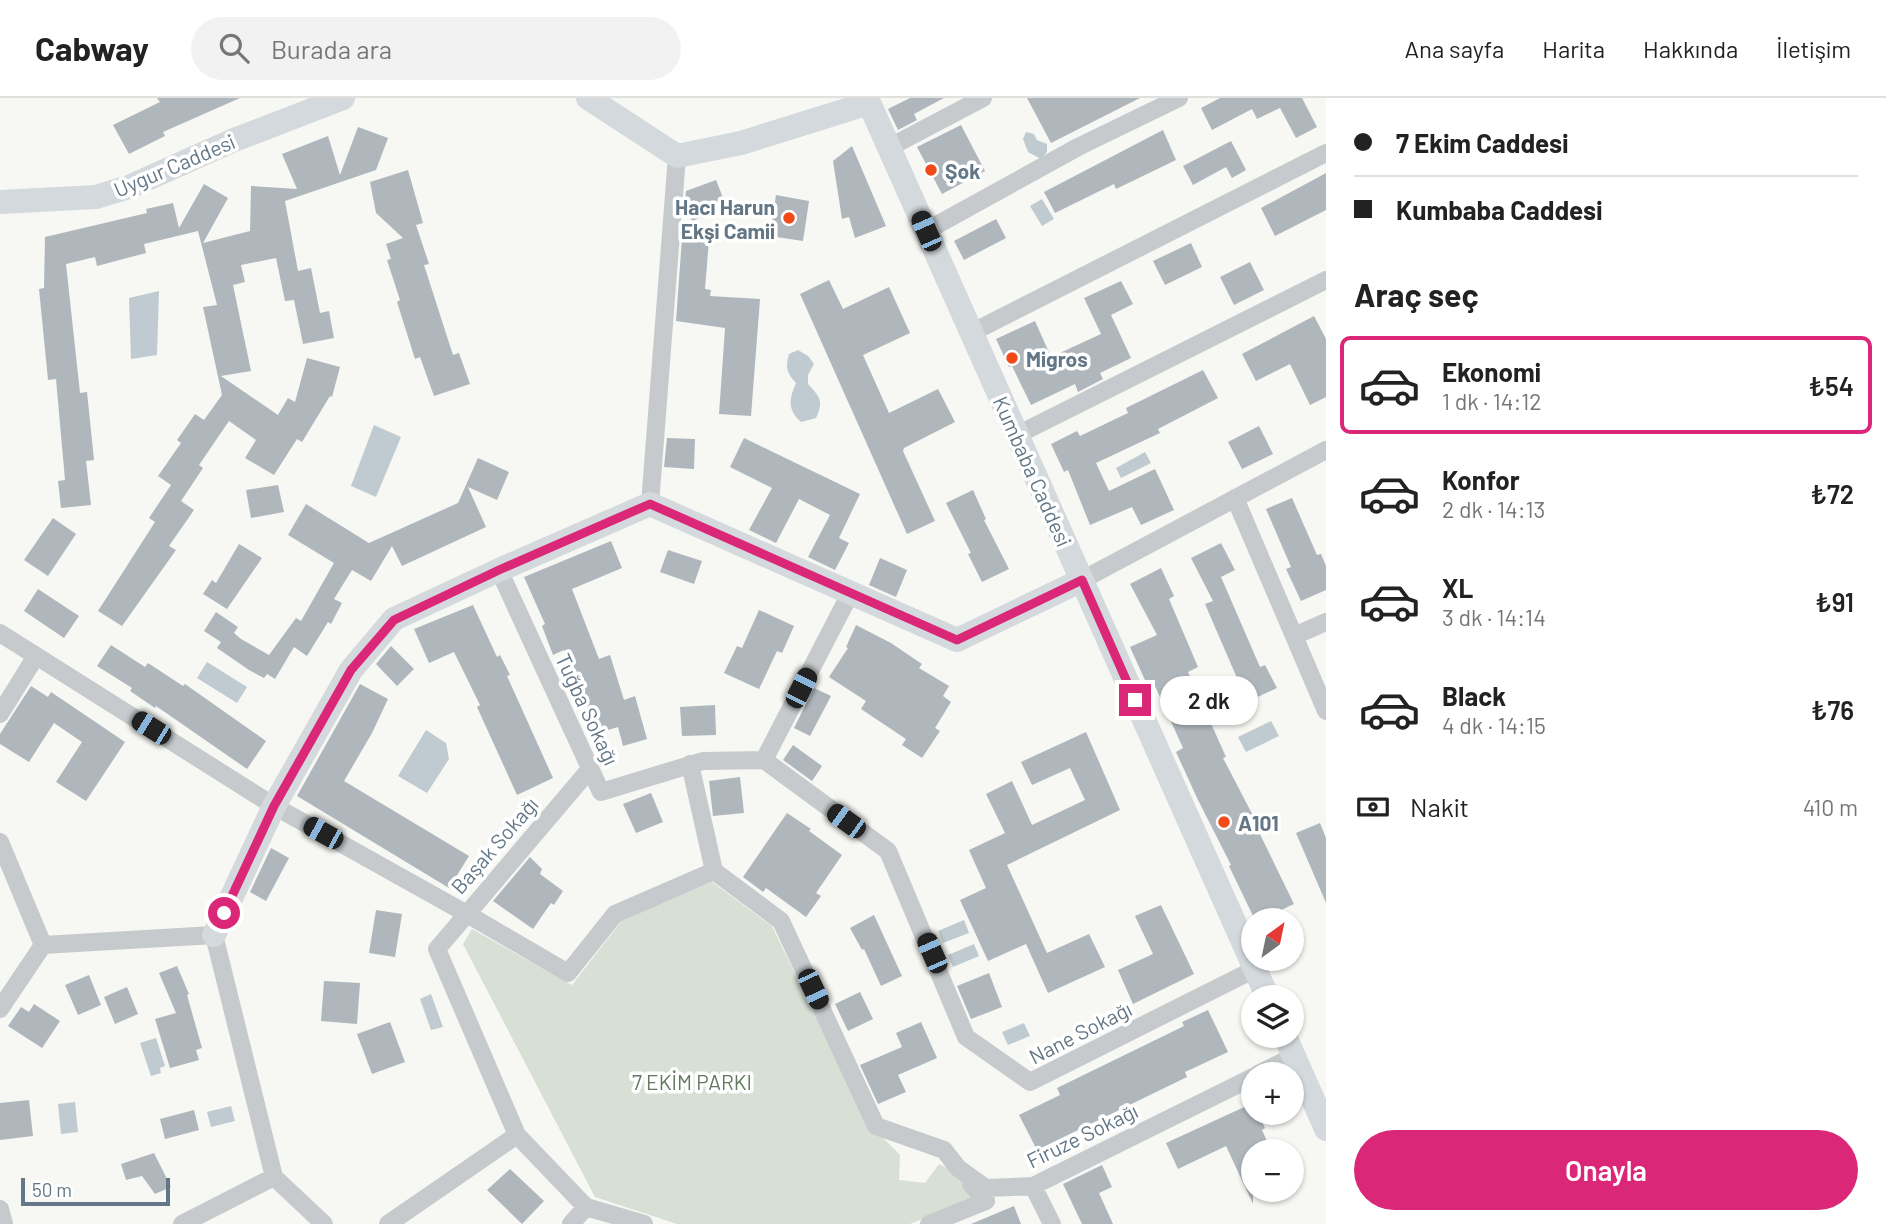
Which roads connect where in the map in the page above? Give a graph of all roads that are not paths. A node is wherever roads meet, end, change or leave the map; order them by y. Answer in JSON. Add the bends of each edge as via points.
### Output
{"nodes":[{"id":1,"x":343,"y":98,"type":"edge"},
{"id":2,"x":588,"y":98,"type":"edge"},
{"id":3,"x":983,"y":98,"type":"edge"},
{"id":4,"x":1179,"y":98,"type":"edge"},
{"id":5,"x":868,"y":101,"type":"edge"},
{"id":6,"x":888,"y":148,"type":"junction"},
{"id":7,"x":1326,"y":153,"type":"edge"},
{"id":8,"x":677,"y":156,"type":"junction"},
{"id":9,"x":0,"y":202,"type":"edge"},
{"id":10,"x":926,"y":231,"type":"junction"},
{"id":11,"x":1326,"y":281,"type":"edge"},
{"id":12,"x":971,"y":333,"type":"junction"},
{"id":13,"x":1017,"y":435,"type":"junction"},
{"id":14,"x":1326,"y":450,"type":"edge"},
{"id":15,"x":1235,"y":498,"type":"junction"},
{"id":16,"x":650,"y":504,"type":"junction"},
{"id":17,"x":499,"y":570,"type":"junction"},
{"id":18,"x":1082,"y":580,"type":"junction"},
{"id":19,"x":850,"y":592,"type":"junction"},
{"id":20,"x":1326,"y":622,"type":"edge"},
{"id":21,"x":0,"y":633,"type":"edge"},
{"id":22,"x":1294,"y":636,"type":"junction"},
{"id":23,"x":36,"y":656,"type":"junction"},
{"id":24,"x":1326,"y":711,"type":"edge"},
{"id":25,"x":0,"y":713,"type":"edge"},
{"id":26,"x":764,"y":760,"type":"junction"},
{"id":27,"x":690,"y":764,"type":"junction"},
{"id":28,"x":590,"y":769,"type":"junction"},
{"id":29,"x":274,"y":806,"type":"junction"},
{"id":30,"x":0,"y":842,"type":"edge"},
{"id":31,"x":713,"y":871,"type":"junction"},
{"id":32,"x":467,"y":914,"type":"junction"},
{"id":33,"x":214,"y":935,"type":"junction"},
{"id":34,"x":1241,"y":937,"type":"edge"},
{"id":35,"x":43,"y":945,"type":"junction"},
{"id":36,"x":1249,"y":971,"type":"edge"},
{"id":37,"x":0,"y":1009,"type":"edge"},
{"id":38,"x":1288,"y":1048,"type":"edge"},
{"id":39,"x":1291,"y":1048,"type":"edge"},
{"id":40,"x":1272,"y":1062,"type":"edge"},
{"id":41,"x":1241,"y":1083,"type":"edge"},
{"id":42,"x":1320,"y":1097,"type":"edge"},
{"id":43,"x":1326,"y":1129,"type":"edge"},
{"id":44,"x":517,"y":1135,"type":"junction"},
{"id":45,"x":958,"y":1168,"type":"junction"},
{"id":46,"x":274,"y":1177,"type":"junction"},
{"id":47,"x":1033,"y":1186,"type":"junction"},
{"id":48,"x":586,"y":1207,"type":"junction"},
{"id":49,"x":0,"y":1209,"type":"edge"},
{"id":50,"x":4,"y":1224,"type":"edge"},
{"id":51,"x":182,"y":1224,"type":"edge"},
{"id":52,"x":324,"y":1224,"type":"edge"},
{"id":53,"x":388,"y":1224,"type":"edge"},
{"id":54,"x":571,"y":1224,"type":"edge"},
{"id":55,"x":643,"y":1224,"type":"edge"},
{"id":56,"x":929,"y":1224,"type":"edge"},
{"id":57,"x":1052,"y":1224,"type":"edge"}],
"edges":[{"from":1,"to":9,"type":"street","name":"Uygur Caddesi","via":[[234,139],[129,187],[96,197]]},
{"from":2,"to":8,"type":"street"},
{"from":3,"to":6,"type":"street"},
{"from":4,"to":10,"type":"street","via":[[1078,147]]},
{"from":5,"to":6,"type":"street","name":"Kumbaba Caddesi"},
{"from":5,"to":8,"type":"street","via":[[741,143]]},
{"from":6,"to":10,"type":"street","name":"Kumbaba Caddesi"},
{"from":7,"to":12,"type":"street"},
{"from":8,"to":16,"type":"street"},
{"from":10,"to":12,"type":"street","name":"Kumbaba Caddesi"},
{"from":11,"to":13,"type":"street"},
{"from":12,"to":13,"type":"street","name":"Kumbaba Caddesi"},
{"from":13,"to":18,"type":"street","name":"Kumbaba Caddesi"},
{"from":14,"to":15,"type":"street"},
{"from":15,"to":18,"type":"street"},
{"from":15,"to":22,"type":"street"},
{"from":16,"to":17,"type":"street"},
{"from":16,"to":19,"type":"street"},
{"from":17,"to":28,"type":"street","name":"Tuğba Sokağı"},
{"from":17,"to":29,"type":"street","via":[[394,620],[351,670]]},
{"from":18,"to":19,"type":"street","via":[[957,640]]},
{"from":18,"to":34,"type":"street","name":"Kumbaba Caddesi"},
{"from":19,"to":26,"type":"street"},
{"from":20,"to":22,"type":"street"},
{"from":21,"to":23,"type":"street","name":"Başak Sokağı"},
{"from":22,"to":24,"type":"street"},
{"from":23,"to":25,"type":"street"},
{"from":23,"to":29,"type":"street","name":"Başak Sokağı"},
{"from":26,"to":27,"type":"street","name":"Tuğba Sokağı"},
{"from":26,"to":36,"type":"street","name":"Nane Sokağı","via":[[888,851],[966,1037],[1030,1082]]},
{"from":27,"to":28,"type":"street","name":"Tuğba Sokağı","via":[[601,792]]},
{"from":27,"to":31,"type":"street"},
{"from":28,"to":32,"type":"street","name":"Başak Sokağı"},
{"from":29,"to":32,"type":"street","name":"Başak Sokağı"},
{"from":29,"to":33,"type":"street"},
{"from":30,"to":35,"type":"street"},
{"from":31,"to":32,"type":"street","via":[[615,914],[568,973]]},
{"from":31,"to":45,"type":"street","name":"Firuze Sokağı","via":[[781,921],[876,1126],[944,1150]]},
{"from":32,"to":44,"type":"street","via":[[437,949]]},
{"from":33,"to":35,"type":"street"},
{"from":33,"to":46,"type":"street"},
{"from":35,"to":37,"type":"street"},
{"from":38,"to":40,"type":"street"},
{"from":39,"to":42,"type":"street"},
{"from":41,"to":47,"type":"street","name":"Firuze Sokağı"},
{"from":42,"to":43,"type":"street"},
{"from":44,"to":48,"type":"street"},
{"from":44,"to":53,"type":"street"},
{"from":45,"to":47,"type":"street","name":"Firuze Sokağı","via":[[986,1188]]},
{"from":45,"to":56,"type":"street","via":[[986,1201]]},
{"from":46,"to":51,"type":"street"},
{"from":46,"to":52,"type":"street"},
{"from":47,"to":57,"type":"street"},
{"from":48,"to":54,"type":"street"},
{"from":48,"to":55,"type":"street"},
{"from":49,"to":50,"type":"street"}]}
